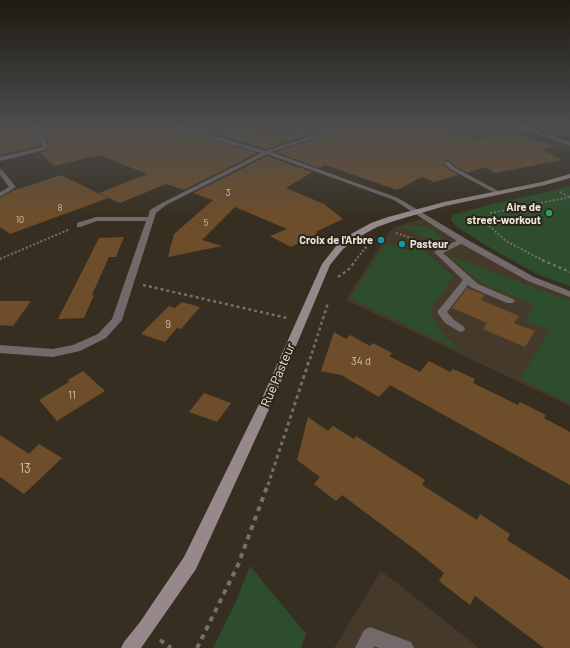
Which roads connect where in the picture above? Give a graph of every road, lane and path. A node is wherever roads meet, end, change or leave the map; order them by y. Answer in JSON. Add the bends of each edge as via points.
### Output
{"nodes":[{"id":1,"x":12,"y":156,"type":"edge"},
{"id":2,"x":261,"y":156,"type":"edge"},
{"id":3,"x":277,"y":156,"type":"edge"},
{"id":4,"x":0,"y":159,"type":"edge"},
{"id":5,"x":447,"y":163,"type":"dead end"},
{"id":6,"x":0,"y":171,"type":"edge"},
{"id":7,"x":570,"y":176,"type":"edge"},
{"id":8,"x":499,"y":193,"type":"junction"},
{"id":9,"x":0,"y":195,"type":"edge"},
{"id":10,"x":570,"y":197,"type":"edge"},
{"id":11,"x":418,"y":211,"type":"junction"},
{"id":12,"x":150,"y":219,"type":"junction"},
{"id":13,"x":80,"y":225,"type":"joint"},
{"id":14,"x":393,"y":233,"type":"dead end"},
{"id":15,"x":372,"y":241,"type":"dead end"},
{"id":16,"x":463,"y":241,"type":"junction"},
{"id":17,"x":445,"y":249,"type":"junction"},
{"id":18,"x":0,"y":259,"type":"edge"},
{"id":19,"x":570,"y":272,"type":"edge"},
{"id":20,"x":468,"y":279,"type":"junction"},
{"id":21,"x":130,"y":282,"type":"junction"},
{"id":22,"x":316,"y":287,"type":"junction"},
{"id":23,"x":333,"y":289,"type":"junction"},
{"id":24,"x":570,"y":294,"type":"edge"},
{"id":25,"x":510,"y":300,"type":"dead end"},
{"id":26,"x":301,"y":321,"type":"junction"},
{"id":27,"x":460,"y":329,"type":"dead end"},
{"id":28,"x":0,"y":349,"type":"edge"},
{"id":29,"x":130,"y":648,"type":"edge"},
{"id":30,"x":198,"y":648,"type":"edge"},
{"id":31,"x":364,"y":648,"type":"edge"},
{"id":32,"x":405,"y":648,"type":"edge"}],
"edges":[{"from":1,"to":4,"type":"street"},
{"from":2,"to":12,"type":"street","via":[[164,204],[153,212]]},
{"from":3,"to":11,"type":"street","via":[[396,198]]},
{"from":5,"to":8,"type":"street"},
{"from":6,"to":9,"type":"street","via":[[13,187]]},
{"from":7,"to":8,"type":"main road","name":"Rue Pasteur"},
{"from":8,"to":11,"type":"main road","name":"Rue Pasteur"},
{"from":10,"to":19,"type":"path","via":[[491,213],[486,223],[506,241],[532,256]]},
{"from":11,"to":16,"type":"street"},
{"from":11,"to":22,"type":"main road","name":"Rue Pasteur","via":[[382,222],[354,236],[340,247],[326,264]]},
{"from":12,"to":13,"type":"street","via":[[96,219]]},
{"from":12,"to":21,"type":"street"},
{"from":13,"to":18,"type":"path"},
{"from":14,"to":17,"type":"path"},
{"from":15,"to":23,"type":"path","via":[[349,269],[334,281]]},
{"from":16,"to":17,"type":"street"},
{"from":16,"to":24,"type":"street","via":[[531,279]]},
{"from":17,"to":20,"type":"street","via":[[438,252]]},
{"from":20,"to":25,"type":"street","via":[[476,286]]},
{"from":20,"to":27,"type":"street","via":[[442,312],[448,321]]},
{"from":21,"to":26,"type":"path"},
{"from":21,"to":28,"type":"street","via":[[117,320],[102,336],[76,348],[53,352]]},
{"from":22,"to":23,"type":"path"},
{"from":22,"to":26,"type":"main road","name":"Rue Pasteur"},
{"from":23,"to":30,"type":"path","via":[[261,507],[238,565]]},
{"from":26,"to":29,"type":"main road","name":"Rue Pasteur","via":[[269,396],[190,563]]},
{"from":31,"to":32,"type":"street","via":[[370,636]]}]}
